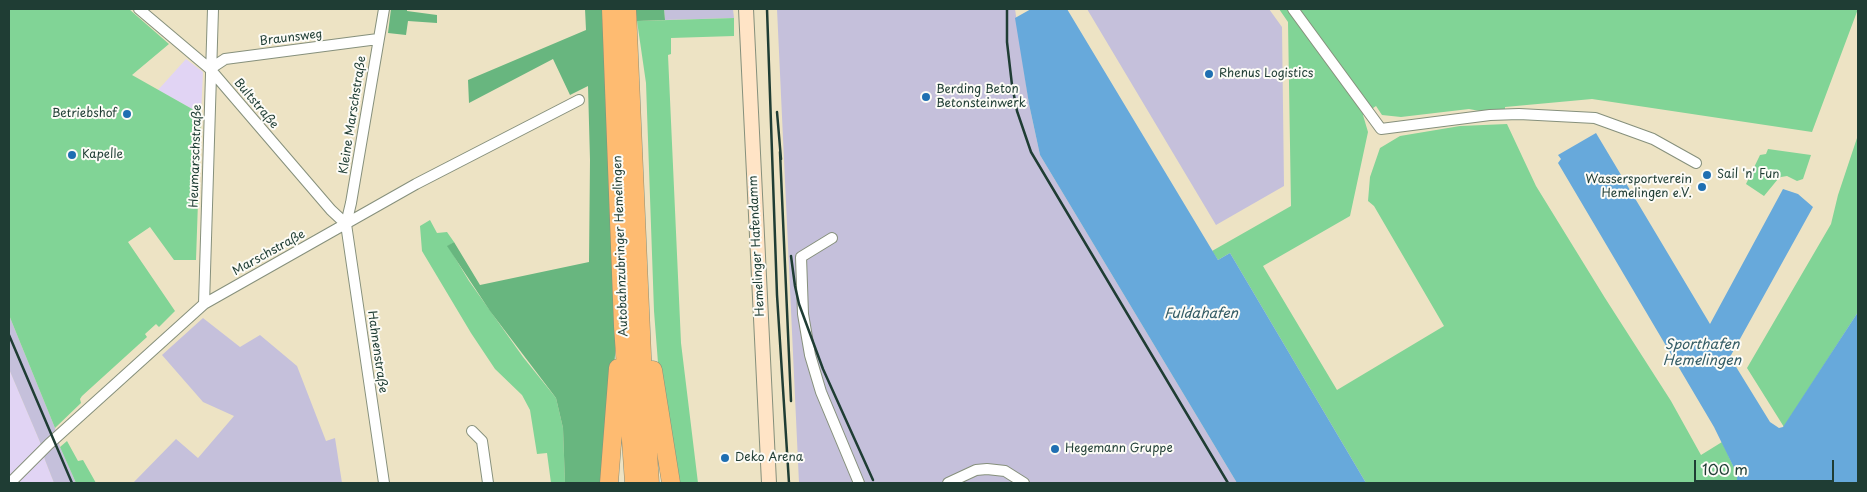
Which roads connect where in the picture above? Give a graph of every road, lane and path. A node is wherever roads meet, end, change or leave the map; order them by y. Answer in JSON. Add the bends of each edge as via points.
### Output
{"nodes":[{"id":1,"x":139,"y":9,"type":"edge"},
{"id":2,"x":213,"y":9,"type":"edge"},
{"id":3,"x":384,"y":9,"type":"edge"},
{"id":4,"x":612,"y":9,"type":"edge"},
{"id":5,"x":627,"y":9,"type":"edge"},
{"id":6,"x":746,"y":9,"type":"edge"},
{"id":7,"x":1293,"y":9,"type":"edge"},
{"id":8,"x":378,"y":39,"type":"junction"},
{"id":9,"x":629,"y":60,"type":"junction"},
{"id":10,"x":210,"y":69,"type":"junction"},
{"id":11,"x":579,"y":100,"type":"dead end"},
{"id":12,"x":1696,"y":163,"type":"dead end"},
{"id":13,"x":346,"y":224,"type":"junction"},
{"id":14,"x":832,"y":238,"type":"dead end"},
{"id":15,"x":204,"y":304,"type":"junction"},
{"id":16,"x":623,"y":326,"type":"junction"},
{"id":17,"x":472,"y":430,"type":"dead end"},
{"id":18,"x":10,"y":483,"type":"edge"},
{"id":19,"x":384,"y":483,"type":"edge"},
{"id":20,"x":488,"y":483,"type":"edge"},
{"id":21,"x":609,"y":483,"type":"edge"},
{"id":22,"x":634,"y":483,"type":"edge"},
{"id":23,"x":650,"y":483,"type":"edge"},
{"id":24,"x":671,"y":483,"type":"edge"},
{"id":25,"x":769,"y":483,"type":"edge"},
{"id":26,"x":859,"y":483,"type":"edge"},
{"id":27,"x":948,"y":483,"type":"edge"},
{"id":28,"x":1024,"y":483,"type":"edge"}],
"edges":[{"from":1,"to":10,"type":"street","name":"Bultstraße"},
{"from":2,"to":10,"type":"street","name":"Heumarschstraße"},
{"from":3,"to":8,"type":"street","name":"Kleine Marschstraße"},
{"from":4,"to":16,"type":"highway","name":"Autobahnzubringer Hemelingen"},
{"from":5,"to":9,"type":"highway","name":"Autobahnzubringer Hemelingen"},
{"from":6,"to":25,"type":"street","name":"Hemelinger Hafendamm"},
{"from":7,"to":12,"type":"street","via":[[1381,129],[1519,114],[1595,118],[1653,139]]},
{"from":8,"to":10,"type":"street","name":"Braunsweg","via":[[225,58]]},
{"from":8,"to":13,"type":"street","name":"Kleine Marschstraße"},
{"from":9,"to":23,"type":"highway","name":"Autobahnzubringer Hemelingen"},
{"from":9,"to":24,"type":"highway","via":[[638,98],[649,339]]},
{"from":10,"to":13,"type":"street","name":"Bultstraße","via":[[330,210]]},
{"from":10,"to":15,"type":"street","name":"Heumarschstraße"},
{"from":11,"to":13,"type":"street","name":"Marschstraße"},
{"from":13,"to":15,"type":"street","name":"Marschstraße"},
{"from":13,"to":19,"type":"street","name":"Hahnenstraße"},
{"from":14,"to":26,"type":"street","via":[[801,258],[803,314],[821,392]]},
{"from":15,"to":18,"type":"street","name":"Marschstraße"},
{"from":16,"to":21,"type":"highway"},
{"from":16,"to":22,"type":"highway","name":"Autobahnzubringer Hemelingen"},
{"from":17,"to":20,"type":"street","via":[[482,442]]},
{"from":27,"to":28,"type":"street","via":[[976,470],[987,469],[1004,471]]}]}
